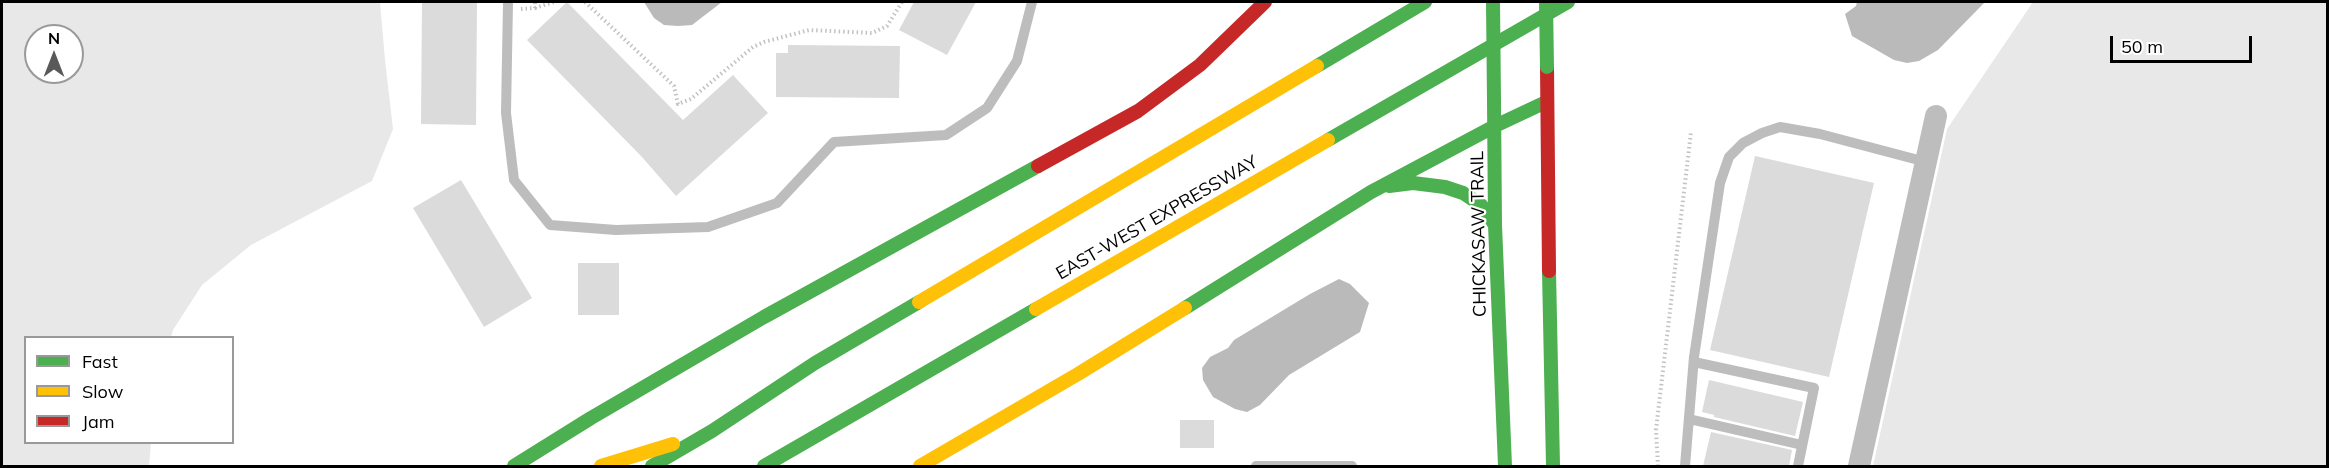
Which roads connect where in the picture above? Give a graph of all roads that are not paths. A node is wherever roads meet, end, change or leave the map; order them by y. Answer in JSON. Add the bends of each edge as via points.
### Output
{"nodes":[{"id":1,"x":1032,"y":2,"type":"edge"},
{"id":2,"x":1265,"y":2,"type":"edge"},
{"id":3,"x":1425,"y":2,"type":"edge"},
{"id":4,"x":1493,"y":2,"type":"edge"},
{"id":5,"x":1546,"y":2,"type":"edge"},
{"id":6,"x":1568,"y":2,"type":"edge"},
{"id":7,"x":508,"y":5,"type":"edge"},
{"id":8,"x":1546,"y":102,"type":"junction"},
{"id":9,"x":1936,"y":116,"type":"dead end"},
{"id":10,"x":1495,"y":126,"type":"junction"},
{"id":11,"x":1926,"y":162,"type":"junction"},
{"id":12,"x":1382,"y":187,"type":"junction"},
{"id":13,"x":1495,"y":225,"type":"junction"},
{"id":14,"x":1694,"y":362,"type":"junction"},
{"id":15,"x":1689,"y":419,"type":"junction"},
{"id":16,"x":712,"y":431,"type":"junction"},
{"id":17,"x":1802,"y":445,"type":"junction"},
{"id":18,"x":514,"y":466,"type":"edge"},
{"id":19,"x":601,"y":466,"type":"edge"},
{"id":20,"x":652,"y":466,"type":"edge"},
{"id":21,"x":764,"y":466,"type":"edge"},
{"id":22,"x":920,"y":466,"type":"edge"},
{"id":23,"x":1256,"y":466,"type":"edge"},
{"id":24,"x":1352,"y":466,"type":"edge"},
{"id":25,"x":1505,"y":466,"type":"edge"},
{"id":26,"x":1553,"y":466,"type":"edge"},
{"id":27,"x":1685,"y":466,"type":"edge"},
{"id":28,"x":1798,"y":466,"type":"edge"},
{"id":29,"x":1859,"y":466,"type":"edge"}],
"edges":[{"from":1,"to":7,"type":"lane","via":[[1017,61],[987,108],[946,135],[834,142],[777,203],[708,226],[616,230],[550,225],[514,180],[506,113]]},
{"from":2,"to":18,"type":"main road","via":[[1200,65],[1138,111],[764,317]]},
{"from":3,"to":16,"type":"main road","via":[[815,363]]},
{"from":4,"to":10,"type":"main road","name":"CHICKASAW TRAIL","bridge":true},
{"from":5,"to":8,"type":"main road","bridge":true},
{"from":6,"to":21,"type":"main road","name":"EAST-WEST EXPRESSWAY"},
{"from":8,"to":10,"type":"main road"},
{"from":8,"to":26,"type":"main road"},
{"from":9,"to":11,"type":"street"},
{"from":10,"to":12,"type":"main road"},
{"from":10,"to":13,"type":"main road","name":"CHICKASAW TRAIL"},
{"from":11,"to":14,"type":"lane","via":[[1820,134],[1780,128],[1743,142],[1729,157],[1720,183]]},
{"from":11,"to":29,"type":"street"},
{"from":12,"to":13,"type":"main road","via":[[1413,183],[1463,193],[1481,205]]},
{"from":12,"to":22,"type":"main road","via":[[1078,375]]},
{"from":13,"to":25,"type":"main road","name":"CHICKASAW TRAIL"},
{"from":14,"to":15,"type":"lane"},
{"from":14,"to":17,"type":"lane","via":[[1814,388]]},
{"from":15,"to":17,"type":"lane"},
{"from":15,"to":27,"type":"lane"},
{"from":16,"to":19,"type":"main road"},
{"from":16,"to":20,"type":"main road"},
{"from":17,"to":28,"type":"lane"},
{"from":23,"to":24,"type":"lane"}]}
